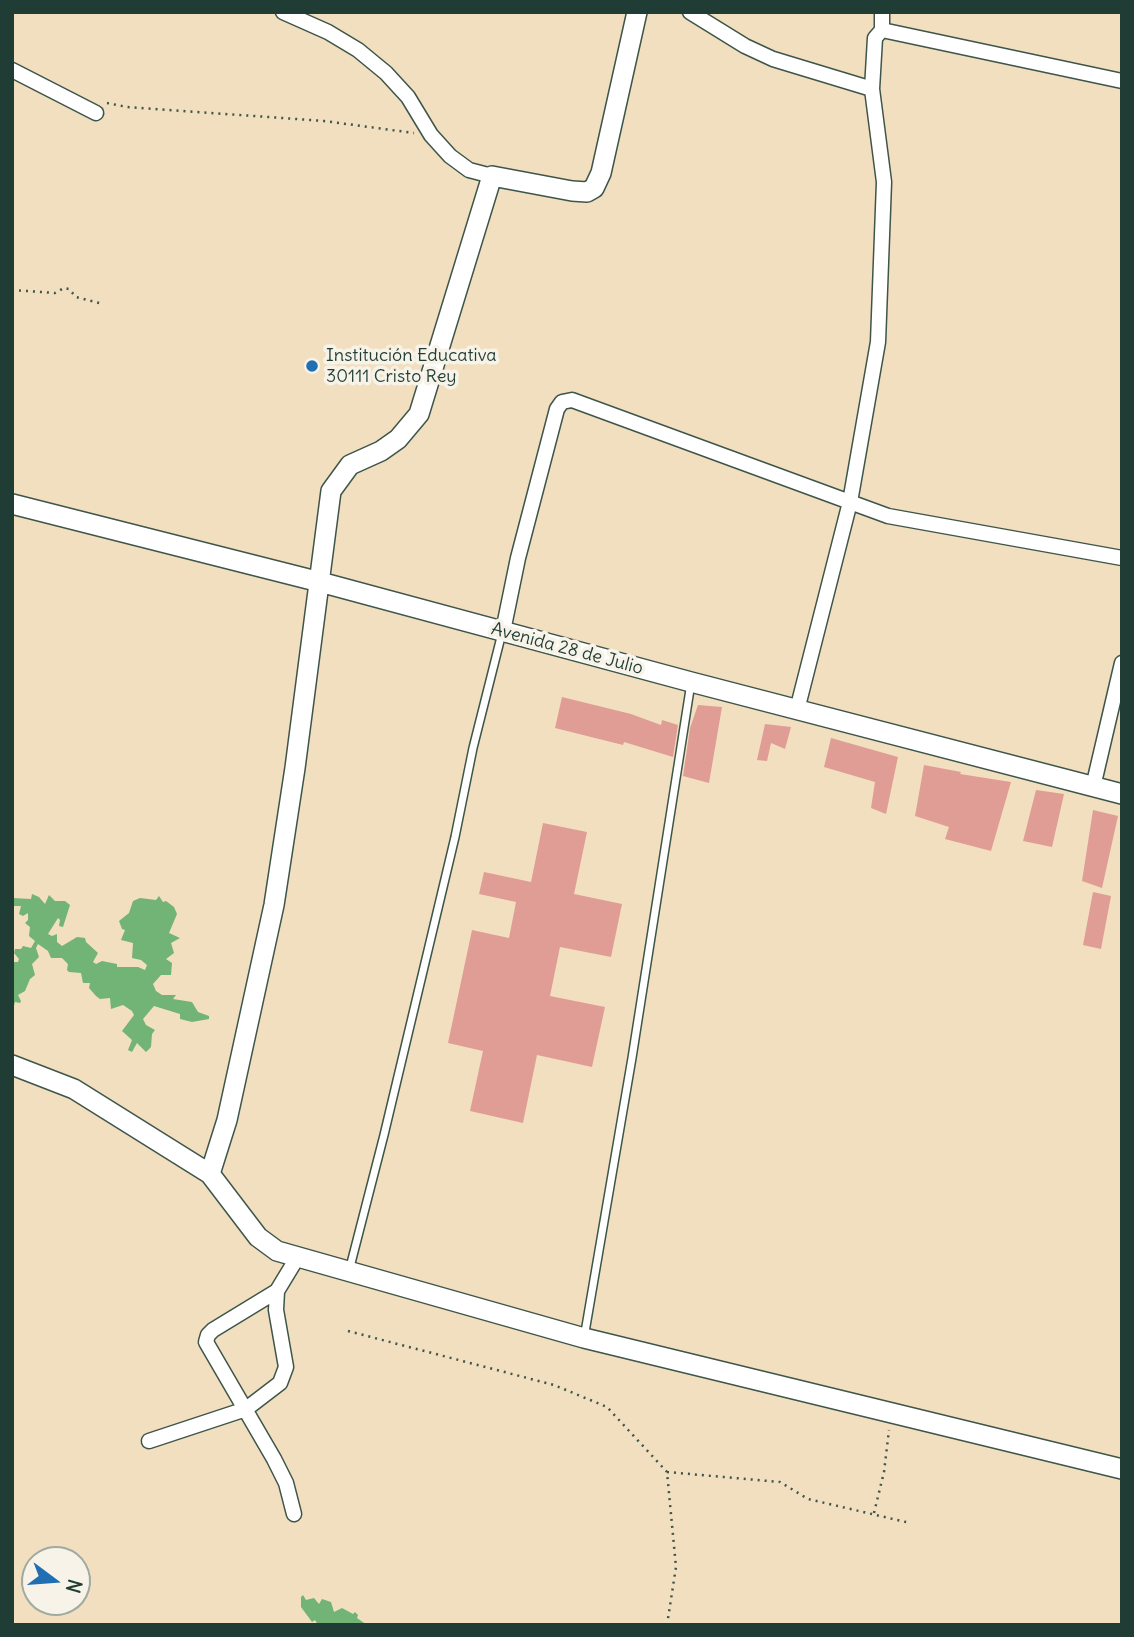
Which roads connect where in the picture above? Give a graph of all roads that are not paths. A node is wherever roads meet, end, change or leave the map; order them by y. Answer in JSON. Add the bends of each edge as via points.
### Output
{"nodes":[{"id":1,"x":283,"y":12,"type":"edge"},
{"id":2,"x":636,"y":12,"type":"edge"},
{"id":3,"x":690,"y":12,"type":"edge"},
{"id":4,"x":882,"y":12,"type":"edge"},
{"id":5,"x":882,"y":30,"type":"junction"},
{"id":6,"x":12,"y":70,"type":"edge"},
{"id":7,"x":1122,"y":81,"type":"edge"},
{"id":8,"x":872,"y":89,"type":"junction"},
{"id":9,"x":90,"y":109,"type":"road end"},
{"id":10,"x":492,"y":176,"type":"junction"},
{"id":11,"x":850,"y":502,"type":"junction"},
{"id":12,"x":12,"y":504,"type":"edge"},
{"id":13,"x":1122,"y":558,"type":"edge"},
{"id":14,"x":320,"y":582,"type":"junction"},
{"id":15,"x":503,"y":631,"type":"junction"},
{"id":16,"x":1122,"y":663,"type":"edge"},
{"id":17,"x":691,"y":682,"type":"junction"},
{"id":18,"x":797,"y":710,"type":"junction"},
{"id":19,"x":1093,"y":787,"type":"junction"},
{"id":20,"x":1122,"y":794,"type":"edge"},
{"id":21,"x":12,"y":1065,"type":"edge"},
{"id":22,"x":210,"y":1174,"type":"junction"},
{"id":23,"x":297,"y":1258,"type":"junction"},
{"id":24,"x":349,"y":1272,"type":"junction"},
{"id":25,"x":277,"y":1291,"type":"junction"},
{"id":26,"x":584,"y":1338,"type":"junction"},
{"id":27,"x":246,"y":1409,"type":"junction"},
{"id":28,"x":149,"y":1440,"type":"dead end"},
{"id":29,"x":1122,"y":1469,"type":"edge"},
{"id":30,"x":295,"y":1514,"type":"dead end"}],
"edges":[{"from":1,"to":10,"type":"street","via":[[358,50],[408,97],[450,156],[469,170]]},
{"from":2,"to":10,"type":"street","via":[[594,188],[572,191]]},
{"from":3,"to":8,"type":"street","via":[[773,59]]},
{"from":4,"to":5,"type":"street"},
{"from":5,"to":7,"type":"street"},
{"from":5,"to":8,"type":"street","via":[[874,38]]},
{"from":6,"to":9,"type":"street"},
{"from":8,"to":11,"type":"street","via":[[884,182],[878,342]]},
{"from":10,"to":14,"type":"street","via":[[419,414],[398,439],[350,465],[331,491]]},
{"from":11,"to":13,"type":"street","via":[[888,516]]},
{"from":11,"to":15,"type":"street","via":[[572,400],[562,402],[518,558]]},
{"from":11,"to":18,"type":"street"},
{"from":12,"to":14,"type":"street","name":"Avenida 28 de Julio"},
{"from":14,"to":15,"type":"street","name":"Avenida 28 de Julio"},
{"from":14,"to":22,"type":"street","via":[[274,905],[227,1120]]},
{"from":15,"to":17,"type":"street","name":"Avenida 28 de Julio"},
{"from":15,"to":24,"type":"lane"},
{"from":16,"to":19,"type":"street"},
{"from":17,"to":18,"type":"street","name":"Avenida 28 de Julio"},
{"from":17,"to":26,"type":"lane"},
{"from":18,"to":19,"type":"street","name":"Avenida 28 de Julio"},
{"from":19,"to":20,"type":"street","name":"Avenida 28 de Julio"},
{"from":21,"to":22,"type":"street","via":[[74,1089]]},
{"from":22,"to":23,"type":"street","via":[[258,1237]]},
{"from":23,"to":24,"type":"street"},
{"from":23,"to":25,"type":"street"},
{"from":24,"to":26,"type":"street"},
{"from":25,"to":27,"type":"street","via":[[286,1367],[281,1383]]},
{"from":25,"to":27,"type":"street","via":[[208,1335],[206,1342]]},
{"from":26,"to":29,"type":"street"},
{"from":27,"to":28,"type":"street"},
{"from":27,"to":30,"type":"street","via":[[286,1483]]}]}
